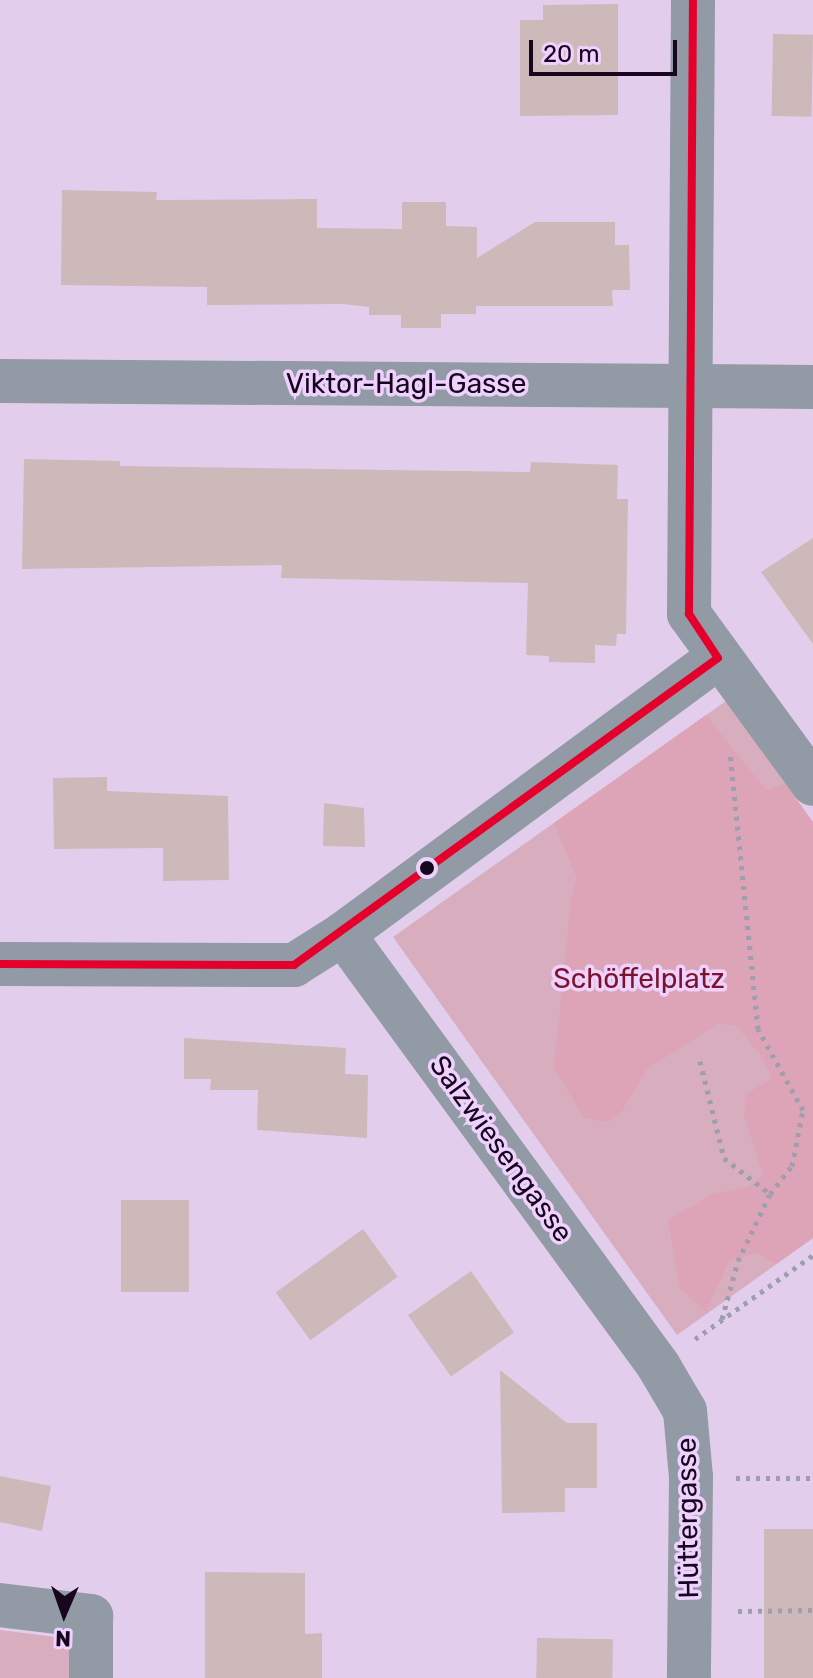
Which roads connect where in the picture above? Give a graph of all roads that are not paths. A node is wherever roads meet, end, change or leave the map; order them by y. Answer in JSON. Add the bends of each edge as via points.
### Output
{"nodes":[{"id":1,"x":693,"y":0,"type":"edge"},
{"id":2,"x":0,"y":381,"type":"edge"},
{"id":3,"x":688,"y":387,"type":"junction"},
{"id":4,"x":813,"y":387,"type":"edge"},
{"id":5,"x":718,"y":658,"type":"junction"},
{"id":6,"x":813,"y":784,"type":"edge"},
{"id":7,"x":343,"y":934,"type":"junction"},
{"id":8,"x":0,"y":964,"type":"edge"},
{"id":9,"x":658,"y":1365,"type":"joint"},
{"id":10,"x":0,"y":1605,"type":"edge"},
{"id":11,"x":91,"y":1678,"type":"edge"},
{"id":12,"x":689,"y":1678,"type":"edge"}],
"edges":[{"from":1,"to":3,"type":"street"},
{"from":2,"to":3,"type":"street","name":"Viktor-Hagl-Gasse"},
{"from":3,"to":4,"type":"street","name":"Viktor-Hagl-Gasse"},
{"from":3,"to":5,"type":"street","via":[[689,614]]},
{"from":5,"to":6,"type":"street"},
{"from":5,"to":7,"type":"street"},
{"from":7,"to":8,"type":"street","via":[[294,965]]},
{"from":7,"to":9,"type":"street","name":"Salzwiesengasse"},
{"from":9,"to":12,"type":"street","name":"Hüttergasse","via":[[685,1411],[691,1477]]},
{"from":10,"to":11,"type":"street","via":[[91,1616]]}]}
